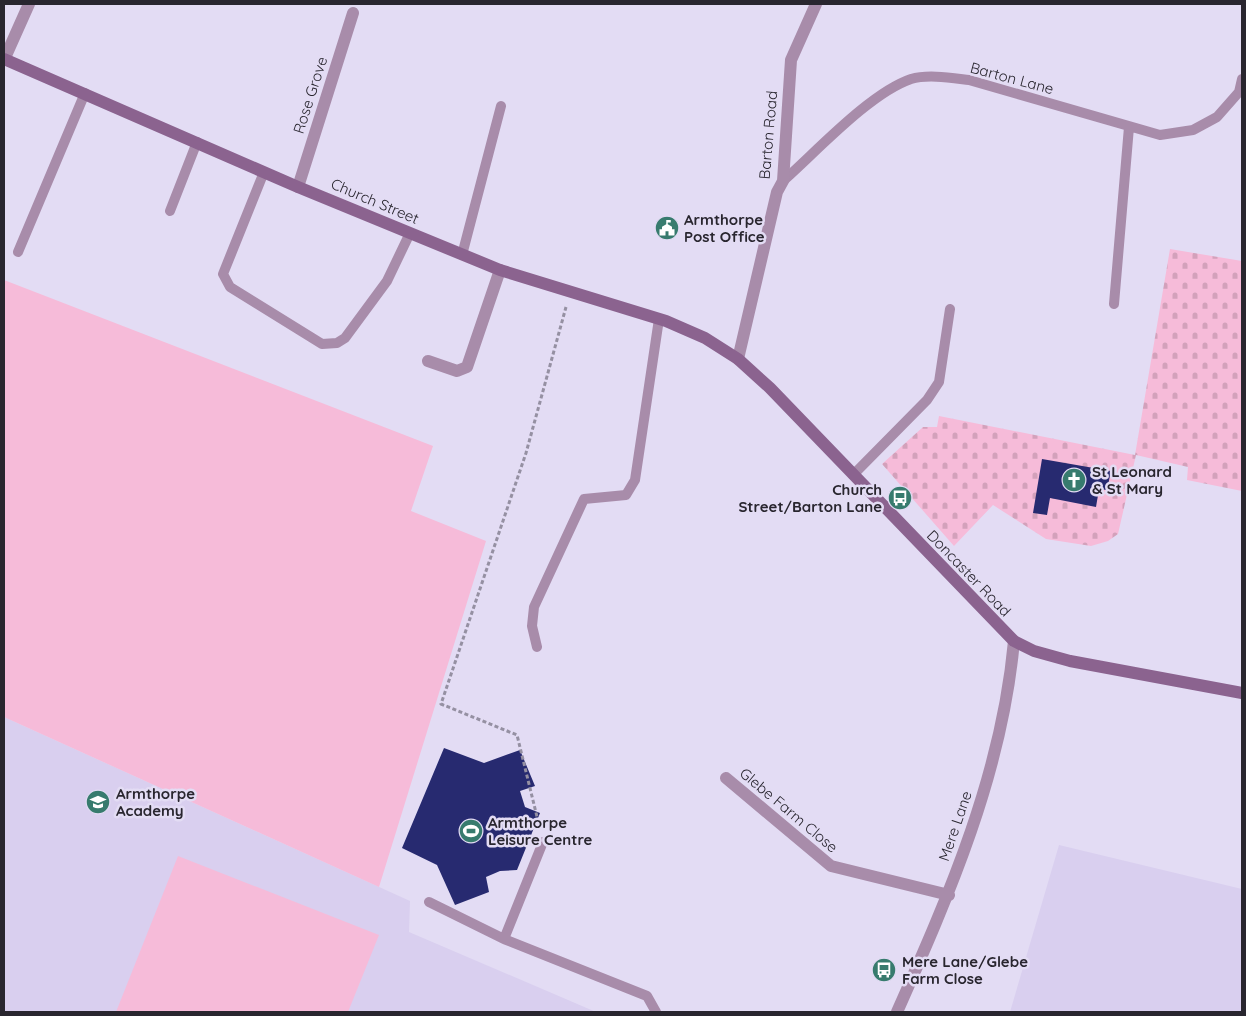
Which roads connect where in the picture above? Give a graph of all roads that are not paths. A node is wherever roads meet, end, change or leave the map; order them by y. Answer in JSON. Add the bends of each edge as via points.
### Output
{"nodes":[{"id":1,"x":29,"y":4,"type":"edge"},
{"id":2,"x":816,"y":4,"type":"edge"},
{"id":3,"x":353,"y":13,"type":"dead end"},
{"id":4,"x":4,"y":59,"type":"edge"},
{"id":5,"x":1242,"y":79,"type":"edge"},
{"id":6,"x":85,"y":93,"type":"junction"},
{"id":7,"x":1240,"y":93,"type":"edge"},
{"id":8,"x":501,"y":106,"type":"dead end"},
{"id":9,"x":1129,"y":127,"type":"junction"},
{"id":10,"x":197,"y":142,"type":"junction"},
{"id":11,"x":264,"y":172,"type":"junction"},
{"id":12,"x":783,"y":181,"type":"junction"},
{"id":13,"x":298,"y":187,"type":"junction"},
{"id":14,"x":170,"y":212,"type":"dead end"},
{"id":15,"x":410,"y":233,"type":"junction"},
{"id":16,"x":18,"y":252,"type":"dead end"},
{"id":17,"x":462,"y":255,"type":"junction"},
{"id":18,"x":500,"y":270,"type":"junction"},
{"id":19,"x":1114,"y":304,"type":"dead end"},
{"id":20,"x":950,"y":309,"type":"dead end"},
{"id":21,"x":659,"y":319,"type":"junction"},
{"id":22,"x":738,"y":359,"type":"junction"},
{"id":23,"x":428,"y":361,"type":"dead end"},
{"id":24,"x":853,"y":475,"type":"junction"},
{"id":25,"x":1014,"y":641,"type":"junction"},
{"id":26,"x":537,"y":647,"type":"dead end"},
{"id":27,"x":1242,"y":693,"type":"edge"},
{"id":28,"x":726,"y":778,"type":"dead end"},
{"id":29,"x":543,"y":842,"type":"road end"},
{"id":30,"x":949,"y":894,"type":"junction"},
{"id":31,"x":429,"y":902,"type":"dead end"},
{"id":32,"x":504,"y":939,"type":"junction"},
{"id":33,"x":656,"y":1012,"type":"edge"},
{"id":34,"x":897,"y":1012,"type":"edge"}],
"edges":[{"from":1,"to":4,"type":"street"},
{"from":2,"to":12,"type":"street","name":"Barton Road","via":[[791,60]]},
{"from":3,"to":13,"type":"street","name":"Rose Grove"},
{"from":4,"to":6,"type":"street","name":"Church Street"},
{"from":5,"to":7,"type":"lane","name":"Barton Lane"},
{"from":6,"to":10,"type":"street","name":"Church Street"},
{"from":6,"to":16,"type":"lane"},
{"from":7,"to":9,"type":"lane","name":"Barton Lane","via":[[1218,117],[1193,130],[1160,135]]},
{"from":8,"to":17,"type":"lane"},
{"from":9,"to":12,"type":"lane","name":"Barton Lane","via":[[969,80],[913,78],[882,92]]},
{"from":9,"to":19,"type":"lane"},
{"from":10,"to":11,"type":"street","name":"Church Street"},
{"from":10,"to":14,"type":"lane"},
{"from":11,"to":13,"type":"street","name":"Church Street"},
{"from":11,"to":15,"type":"lane","via":[[223,274],[230,287],[322,344],[337,343],[345,338],[387,281]]},
{"from":12,"to":22,"type":"street","name":"Barton Road","via":[[777,192]]},
{"from":13,"to":15,"type":"street","name":"Church Street"},
{"from":15,"to":17,"type":"street","name":"Church Street"},
{"from":17,"to":18,"type":"street","name":"Church Street"},
{"from":18,"to":21,"type":"street","name":"Church Street"},
{"from":18,"to":23,"type":"street","via":[[467,366],[457,371]]},
{"from":20,"to":24,"type":"lane","via":[[940,382],[927,400]]},
{"from":21,"to":22,"type":"street","name":"Church Street","via":[[705,338]]},
{"from":21,"to":26,"type":"lane","via":[[635,480],[626,495],[584,499],[534,607],[532,626]]},
{"from":22,"to":24,"type":"street","name":"Doncaster Road"},
{"from":24,"to":25,"type":"street","name":"Doncaster Road"},
{"from":25,"to":27,"type":"street","name":"Doncaster Road","via":[[1070,661]]},
{"from":25,"to":30,"type":"street","name":"Mere Lane","via":[[1006,705],[983,796]]},
{"from":28,"to":30,"type":"street","name":"Glebe Farm Close","via":[[831,866]]},
{"from":29,"to":32,"type":"lane"},
{"from":30,"to":34,"type":"street","name":"Mere Lane"},
{"from":31,"to":32,"type":"lane"},
{"from":32,"to":33,"type":"lane","via":[[647,996]]}]}
